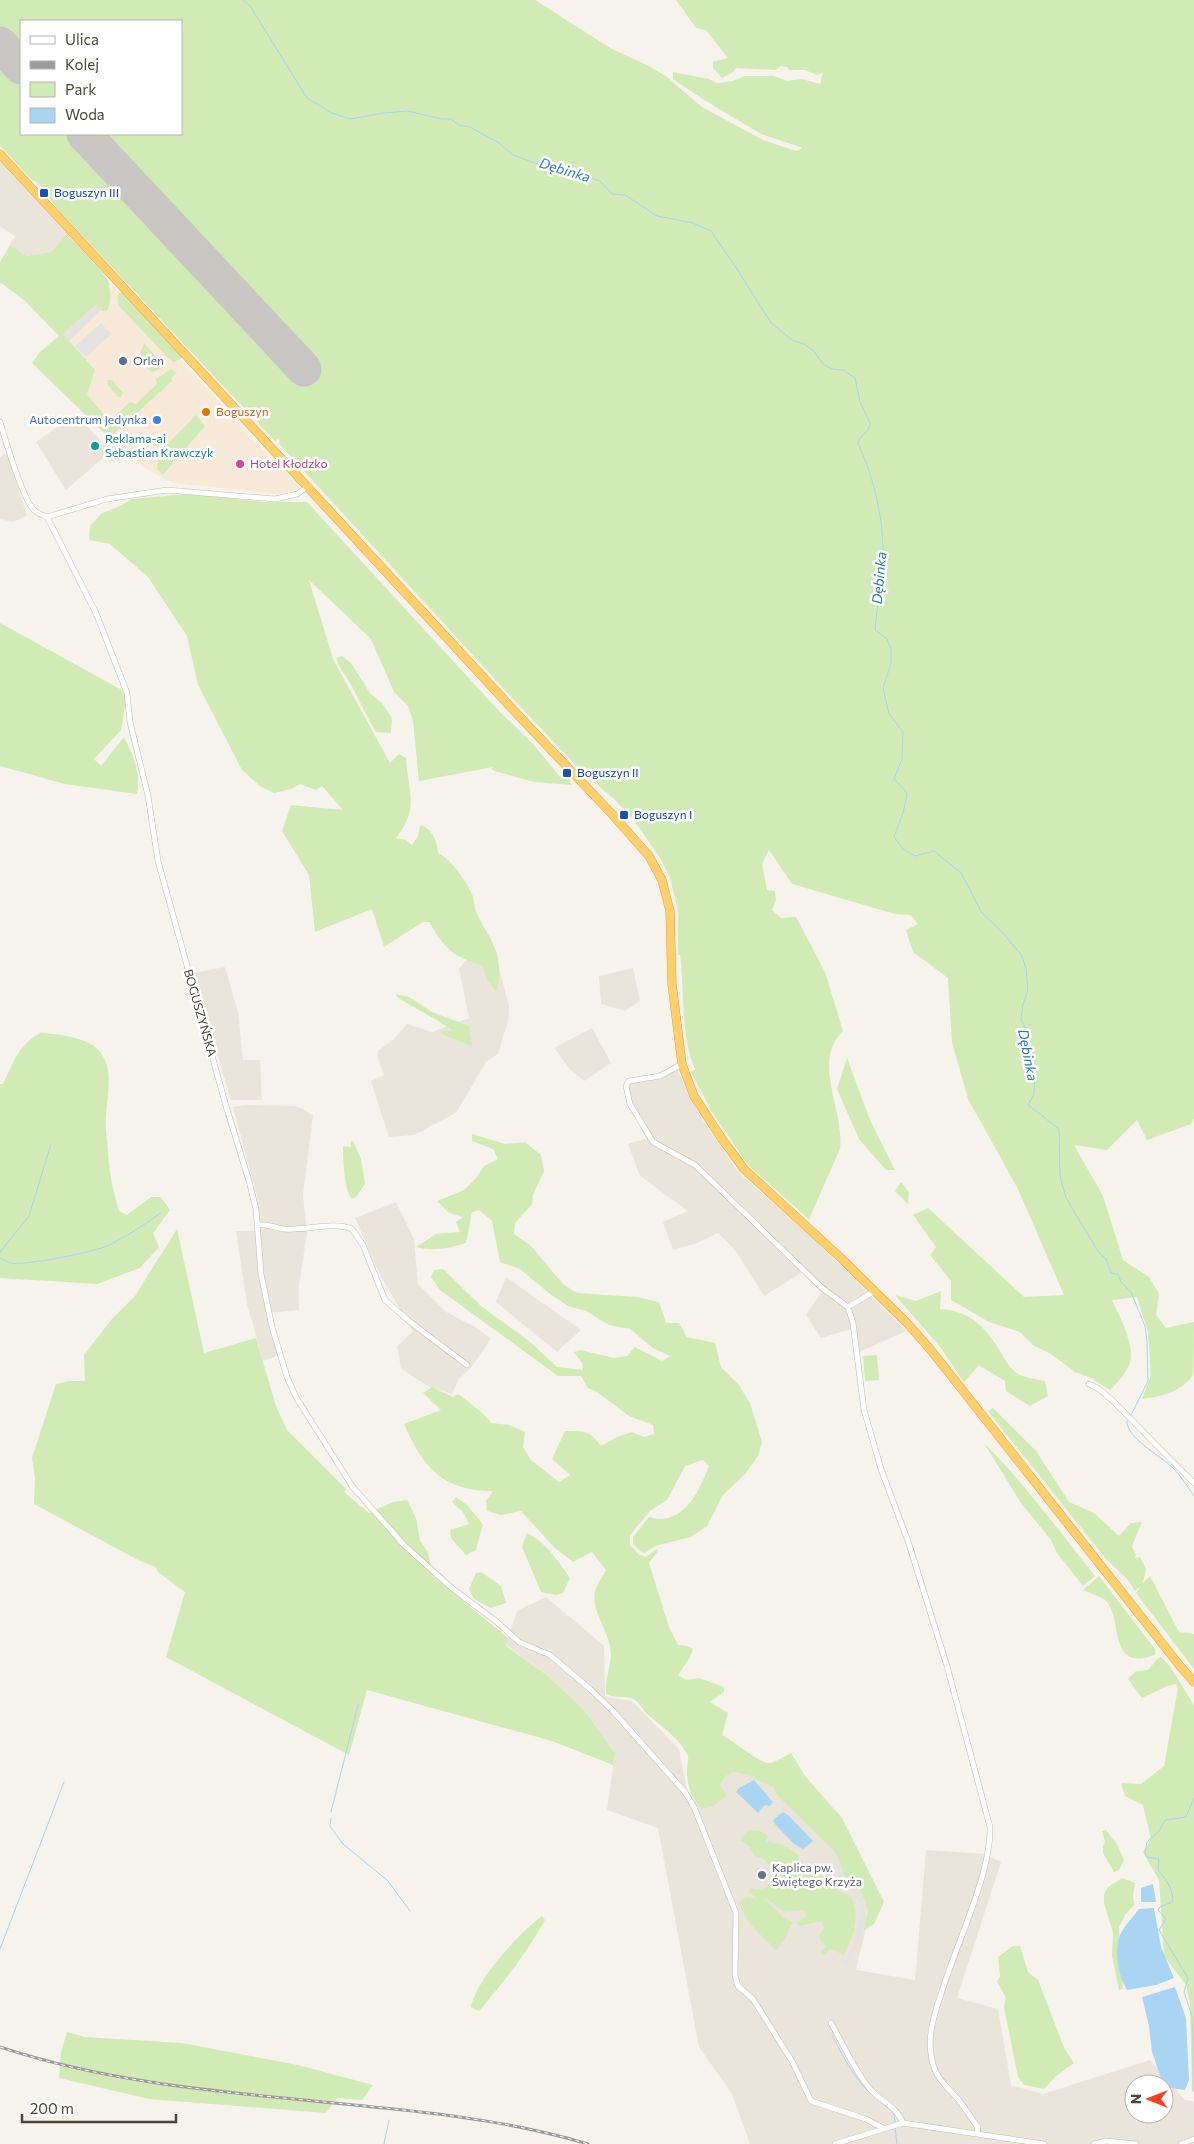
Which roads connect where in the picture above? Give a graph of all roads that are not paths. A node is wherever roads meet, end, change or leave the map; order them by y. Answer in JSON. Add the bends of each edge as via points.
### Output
{"nodes":[{"id":1,"x":0,"y":154,"type":"edge"},
{"id":2,"x":0,"y":422,"type":"edge"},
{"id":3,"x":309,"y":486,"type":"junction"},
{"id":4,"x":47,"y":517,"type":"junction"},
{"id":5,"x":682,"y":1064,"type":"junction"},
{"id":6,"x":257,"y":1225,"type":"junction"},
{"id":7,"x":875,"y":1291,"type":"junction"},
{"id":8,"x":848,"y":1307,"type":"junction"},
{"id":9,"x":467,"y":1365,"type":"dead end"},
{"id":10,"x":1089,"y":1384,"type":"dead end"},
{"id":11,"x":1194,"y":1483,"type":"edge"},
{"id":12,"x":1180,"y":1666,"type":"junction"},
{"id":13,"x":1194,"y":1682,"type":"edge"},
{"id":14,"x":1194,"y":1688,"type":"edge"},
{"id":15,"x":831,"y":2023,"type":"dead end"},
{"id":16,"x":902,"y":2123,"type":"junction"},
{"id":17,"x":883,"y":2128,"type":"junction"},
{"id":18,"x":977,"y":2132,"type":"junction"},
{"id":19,"x":1194,"y":2139,"type":"edge"},
{"id":20,"x":835,"y":2144,"type":"edge"},
{"id":21,"x":1044,"y":2144,"type":"edge"},
{"id":22,"x":1094,"y":2144,"type":"edge"},
{"id":23,"x":1136,"y":2144,"type":"edge"},
{"id":24,"x":1181,"y":2144,"type":"edge"}],
"edges":[{"from":1,"to":3,"type":"highway"},
{"from":2,"to":4,"type":"street","via":[[25,494],[32,508]]},
{"from":3,"to":4,"type":"street","via":[[297,494],[275,499],[167,490],[107,499]]},
{"from":3,"to":5,"type":"highway","via":[[650,856],[662,880],[670,911],[672,984]]},
{"from":4,"to":6,"type":"street","name":"BOGUSZYŃSKA","via":[[96,612],[125,686],[158,861],[250,1181]]},
{"from":5,"to":7,"type":"highway","via":[[694,1096],[731,1154]]},
{"from":5,"to":8,"type":"street","via":[[660,1076],[629,1081],[626,1086],[630,1104],[649,1137],[659,1147],[695,1165],[822,1288]]},
{"from":6,"to":9,"type":"street","via":[[266,1223],[290,1229],[340,1226],[352,1229],[385,1300]]},
{"from":6,"to":17,"type":"street","name":"BOGUSZYŃSKA","via":[[261,1274],[272,1328],[287,1377],[341,1471],[370,1509],[416,1556],[518,1642],[550,1655],[590,1689],[676,1781],[694,1807],[736,1913],[735,1976],[738,1986],[758,2008],[793,2063],[811,2101]]},
{"from":7,"to":8,"type":"street"},
{"from":7,"to":12,"type":"highway","via":[[934,1353]]},
{"from":8,"to":18,"type":"street","via":[[864,1410],[947,1666],[990,1828],[976,1895],[951,1961],[930,2034],[935,2071],[941,2083],[959,2100],[978,2127]]},
{"from":10,"to":11,"type":"street","via":[[1112,1400]]},
{"from":12,"to":13,"type":"highway"},
{"from":12,"to":14,"type":"highway"},
{"from":15,"to":16,"type":"street","via":[[871,2090],[892,2107]]},
{"from":16,"to":17,"type":"street"},
{"from":16,"to":18,"type":"street"},
{"from":17,"to":20,"type":"street"},
{"from":18,"to":21,"type":"street"},
{"from":19,"to":24,"type":"street"},
{"from":22,"to":23,"type":"street","via":[[1106,2141]]}]}
